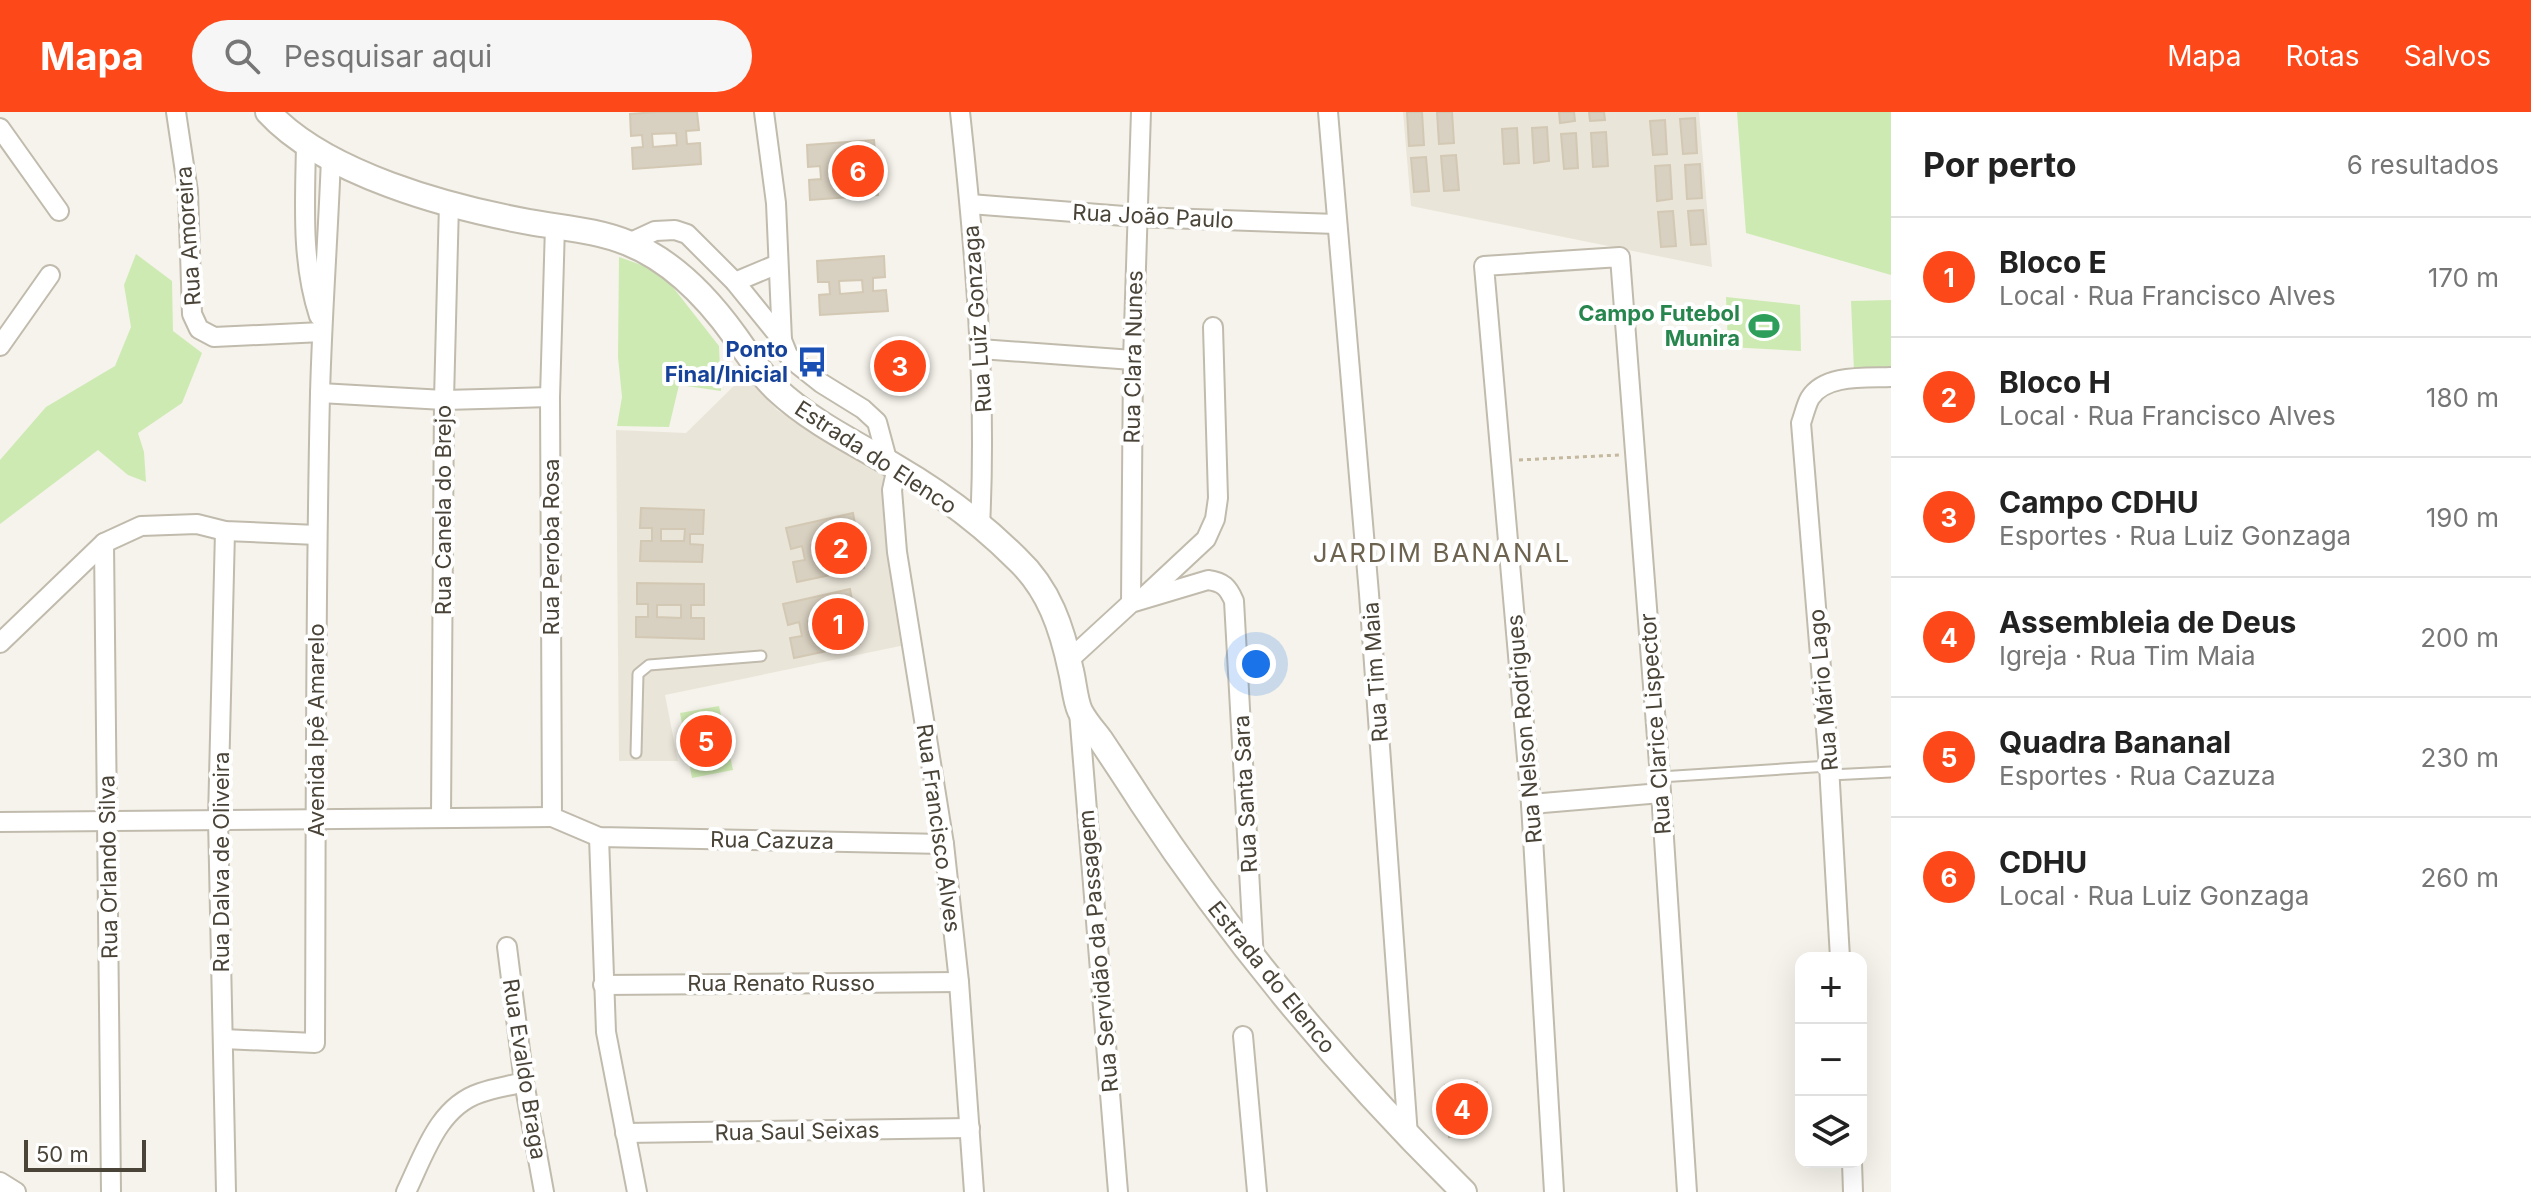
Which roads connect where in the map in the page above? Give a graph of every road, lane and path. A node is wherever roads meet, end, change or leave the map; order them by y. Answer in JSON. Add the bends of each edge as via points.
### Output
{"nodes":[{"id":1,"x":176,"y":112,"type":"edge"},
{"id":2,"x":268,"y":112,"type":"edge"},
{"id":3,"x":764,"y":112,"type":"edge"},
{"id":4,"x":960,"y":112,"type":"edge"},
{"id":5,"x":1141,"y":112,"type":"edge"},
{"id":6,"x":1328,"y":112,"type":"edge"},
{"id":7,"x":0,"y":128,"type":"edge"},
{"id":8,"x":306,"y":145,"type":"junction"},
{"id":9,"x":331,"y":158,"type":"junction"},
{"id":10,"x":449,"y":203,"type":"junction"},
{"id":11,"x":970,"y":204,"type":"junction"},
{"id":12,"x":59,"y":211,"type":"dead end"},
{"id":13,"x":1137,"y":217,"type":"junction"},
{"id":14,"x":1337,"y":224,"type":"junction"},
{"id":15,"x":555,"y":226,"type":"junction"},
{"id":16,"x":629,"y":243,"type":"junction"},
{"id":17,"x":778,"y":264,"type":"junction"},
{"id":18,"x":1484,"y":266,"type":"joint"},
{"id":19,"x":50,"y":275,"type":"dead end"},
{"id":20,"x":735,"y":282,"type":"junction"},
{"id":21,"x":1213,"y":327,"type":"dead end"},
{"id":22,"x":322,"y":328,"type":"junction"},
{"id":23,"x":782,"y":340,"type":"junction"},
{"id":24,"x":0,"y":346,"type":"edge"},
{"id":25,"x":980,"y":349,"type":"junction"},
{"id":26,"x":1133,"y":360,"type":"junction"},
{"id":27,"x":1891,"y":377,"type":"edge"},
{"id":28,"x":320,"y":393,"type":"junction"},
{"id":29,"x":550,"y":397,"type":"junction"},
{"id":30,"x":444,"y":400,"type":"junction"},
{"id":31,"x":1635,"y":454,"type":"junction"},
{"id":32,"x":1501,"y":461,"type":"junction"},
{"id":33,"x":892,"y":465,"type":"junction"},
{"id":34,"x":980,"y":526,"type":"junction"},
{"id":35,"x":225,"y":531,"type":"junction"},
{"id":36,"x":317,"y":535,"type":"junction"},
{"id":37,"x":104,"y":543,"type":"junction"},
{"id":38,"x":1137,"y":600,"type":"junction"},
{"id":39,"x":0,"y":643,"type":"edge"},
{"id":40,"x":761,"y":656,"type":"dead end"},
{"id":41,"x":1069,"y":660,"type":"junction"},
{"id":42,"x":1079,"y":709,"type":"junction"},
{"id":43,"x":636,"y":753,"type":"dead end"},
{"id":44,"x":1830,"y":770,"type":"junction"},
{"id":45,"x":1891,"y":772,"type":"edge"},
{"id":46,"x":1660,"y":785,"type":"junction"},
{"id":47,"x":1531,"y":804,"type":"junction"},
{"id":48,"x":441,"y":816,"type":"junction"},
{"id":49,"x":552,"y":817,"type":"junction"},
{"id":50,"x":218,"y":819,"type":"junction"},
{"id":51,"x":316,"y":819,"type":"junction"},
{"id":52,"x":107,"y":820,"type":"junction"},
{"id":53,"x":0,"y":822,"type":"edge"},
{"id":54,"x":599,"y":837,"type":"junction"},
{"id":55,"x":944,"y":844,"type":"junction"},
{"id":56,"x":507,"y":947,"type":"dead end"},
{"id":57,"x":1840,"y":952,"type":"edge"},
{"id":58,"x":1254,"y":960,"type":"junction"},
{"id":59,"x":959,"y":982,"type":"junction"},
{"id":60,"x":603,"y":985,"type":"junction"},
{"id":61,"x":1243,"y":1036,"type":"dead end"},
{"id":62,"x":223,"y":1039,"type":"junction"},
{"id":63,"x":524,"y":1082,"type":"junction"},
{"id":64,"x":970,"y":1128,"type":"junction"},
{"id":65,"x":625,"y":1133,"type":"junction"},
{"id":66,"x":1408,"y":1136,"type":"junction"},
{"id":67,"x":1852,"y":1168,"type":"edge"},
{"id":68,"x":0,"y":1182,"type":"edge"},
{"id":69,"x":16,"y":1192,"type":"edge"},
{"id":70,"x":111,"y":1192,"type":"edge"},
{"id":71,"x":226,"y":1192,"type":"edge"},
{"id":72,"x":406,"y":1192,"type":"edge"},
{"id":73,"x":544,"y":1192,"type":"edge"},
{"id":74,"x":637,"y":1192,"type":"edge"},
{"id":75,"x":974,"y":1192,"type":"edge"},
{"id":76,"x":1118,"y":1192,"type":"edge"},
{"id":77,"x":1257,"y":1192,"type":"edge"},
{"id":78,"x":1464,"y":1192,"type":"edge"},
{"id":79,"x":1554,"y":1192,"type":"edge"},
{"id":80,"x":1687,"y":1192,"type":"edge"},
{"id":81,"x":1853,"y":1192,"type":"edge"}],
"edges":[{"from":1,"to":22,"type":"street","name":"Rua Amoreira","via":[[188,192],[192,314],[199,329],[214,337]]},
{"from":2,"to":8,"type":"street","name":"Estrada do Elenco"},
{"from":3,"to":17,"type":"street"},
{"from":4,"to":11,"type":"street","name":"Rua Luiz Gonzaga"},
{"from":5,"to":13,"type":"street","name":"Rua Clara Nunes"},
{"from":6,"to":14,"type":"street","name":"Rua Tim Maia"},
{"from":7,"to":12,"type":"street"},
{"from":8,"to":9,"type":"street","name":"Estrada do Elenco"},
{"from":8,"to":22,"type":"street","name":"Avenida Ipê Amarelo","via":[[307,266]]},
{"from":9,"to":10,"type":"street","name":"Estrada do Elenco"},
{"from":9,"to":22,"type":"street","name":"Avenida Ipê Amarelo"},
{"from":10,"to":15,"type":"street","name":"Estrada do Elenco"},
{"from":10,"to":30,"type":"street","name":"Rua Canela do Brejo"},
{"from":11,"to":13,"type":"street","name":"Rua João Paulo"},
{"from":11,"to":25,"type":"street","name":"Rua Luiz Gonzaga"},
{"from":13,"to":14,"type":"street","name":"Rua João Paulo"},
{"from":13,"to":26,"type":"street","name":"Rua Clara Nunes"},
{"from":14,"to":66,"type":"street","name":"Rua Tim Maia"},
{"from":15,"to":16,"type":"street","name":"Estrada do Elenco"},
{"from":15,"to":29,"type":"street","name":"Rua Peroba Rosa"},
{"from":16,"to":20,"type":"street","via":[[655,231],[687,234]]},
{"from":16,"to":33,"type":"street","name":"Estrada do Elenco","via":[[684,277],[773,387],[805,414]]},
{"from":17,"to":20,"type":"street"},
{"from":17,"to":23,"type":"street"},
{"from":18,"to":31,"type":"street","name":"Rua Clarice Lispector","via":[[1620,257]]},
{"from":18,"to":32,"type":"street","name":"Rua Nelson Rodrigues"},
{"from":19,"to":24,"type":"street"},
{"from":20,"to":23,"type":"street"},
{"from":21,"to":38,"type":"street","via":[[1215,519],[1206,539]]},
{"from":22,"to":28,"type":"street","name":"Avenida Ipê Amarelo"},
{"from":23,"to":33,"type":"street","via":[[797,364],[877,422]]},
{"from":25,"to":26,"type":"street"},
{"from":25,"to":34,"type":"street","name":"Rua Luiz Gonzaga"},
{"from":26,"to":38,"type":"street","name":"Rua Clara Nunes"},
{"from":27,"to":44,"type":"street","name":"Rua Mário Lago","via":[[1823,386],[1811,395],[1801,423]]},
{"from":28,"to":30,"type":"street"},
{"from":28,"to":36,"type":"street","name":"Avenida Ipê Amarelo"},
{"from":29,"to":30,"type":"street"},
{"from":29,"to":49,"type":"street","name":"Rua Peroba Rosa"},
{"from":30,"to":48,"type":"street","name":"Rua Canela do Brejo"},
{"from":31,"to":32,"type":"path"},
{"from":31,"to":46,"type":"street","name":"Rua Clarice Lispector"},
{"from":32,"to":47,"type":"street","name":"Rua Nelson Rodrigues"},
{"from":33,"to":34,"type":"street","name":"Estrada do Elenco"},
{"from":33,"to":55,"type":"street","name":"Rua Francisco Alves","via":[[897,552]]},
{"from":34,"to":41,"type":"street","name":"Estrada do Elenco","via":[[1040,584],[1055,611]]},
{"from":35,"to":36,"type":"street"},
{"from":35,"to":37,"type":"street","via":[[197,524],[141,526]]},
{"from":35,"to":50,"type":"street","name":"Rua Dalva de Oliveira"},
{"from":36,"to":51,"type":"street","name":"Avenida Ipê Amarelo"},
{"from":37,"to":39,"type":"street"},
{"from":37,"to":52,"type":"street","name":"Rua Orlando Silva"},
{"from":38,"to":41,"type":"street"},
{"from":38,"to":58,"type":"street","name":"Rua Santa Sara","via":[[1208,580],[1228,588],[1234,601]]},
{"from":40,"to":43,"type":"lane","via":[[642,668]]},
{"from":41,"to":42,"type":"street","name":"Estrada do Elenco"},
{"from":42,"to":58,"type":"street","name":"Estrada do Elenco"},
{"from":42,"to":76,"type":"street","name":"Rua Servidão da Passagem"},
{"from":44,"to":45,"type":"lane"},
{"from":44,"to":46,"type":"lane"},
{"from":44,"to":57,"type":"street","name":"Rua Mário Lago"},
{"from":46,"to":47,"type":"street"},
{"from":46,"to":80,"type":"street","name":"Rua Clarice Lispector"},
{"from":47,"to":79,"type":"street","name":"Rua Nelson Rodrigues"},
{"from":48,"to":49,"type":"street"},
{"from":48,"to":51,"type":"street"},
{"from":49,"to":54,"type":"street"},
{"from":50,"to":51,"type":"street"},
{"from":50,"to":52,"type":"street"},
{"from":50,"to":62,"type":"street","name":"Rua Dalva de Oliveira"},
{"from":51,"to":62,"type":"street","name":"Avenida Ipê Amarelo","via":[[315,1043]]},
{"from":52,"to":53,"type":"street"},
{"from":52,"to":70,"type":"street","name":"Rua Orlando Silva"},
{"from":54,"to":55,"type":"street","name":"Rua Cazuza"},
{"from":54,"to":60,"type":"street"},
{"from":55,"to":59,"type":"street","name":"Rua Francisco Alves"},
{"from":56,"to":63,"type":"street","name":"Rua Evaldo Braga"},
{"from":58,"to":66,"type":"street","name":"Estrada do Elenco"},
{"from":59,"to":60,"type":"street","name":"Rua Renato Russo"},
{"from":59,"to":64,"type":"street","name":"Rua Francisco Alves"},
{"from":60,"to":65,"type":"street"},
{"from":61,"to":77,"type":"street"},
{"from":62,"to":71,"type":"street","name":"Rua Dalva de Oliveira"},
{"from":63,"to":72,"type":"street","via":[[456,1105],[441,1121]]},
{"from":63,"to":73,"type":"street","name":"Rua Evaldo Braga"},
{"from":64,"to":65,"type":"street","name":"Rua Saul Seixas"},
{"from":64,"to":75,"type":"street","name":"Rua Francisco Alves"},
{"from":65,"to":74,"type":"street"},
{"from":66,"to":78,"type":"street","name":"Estrada do Elenco"},
{"from":67,"to":81,"type":"street"},
{"from":68,"to":69,"type":"street"}]}
